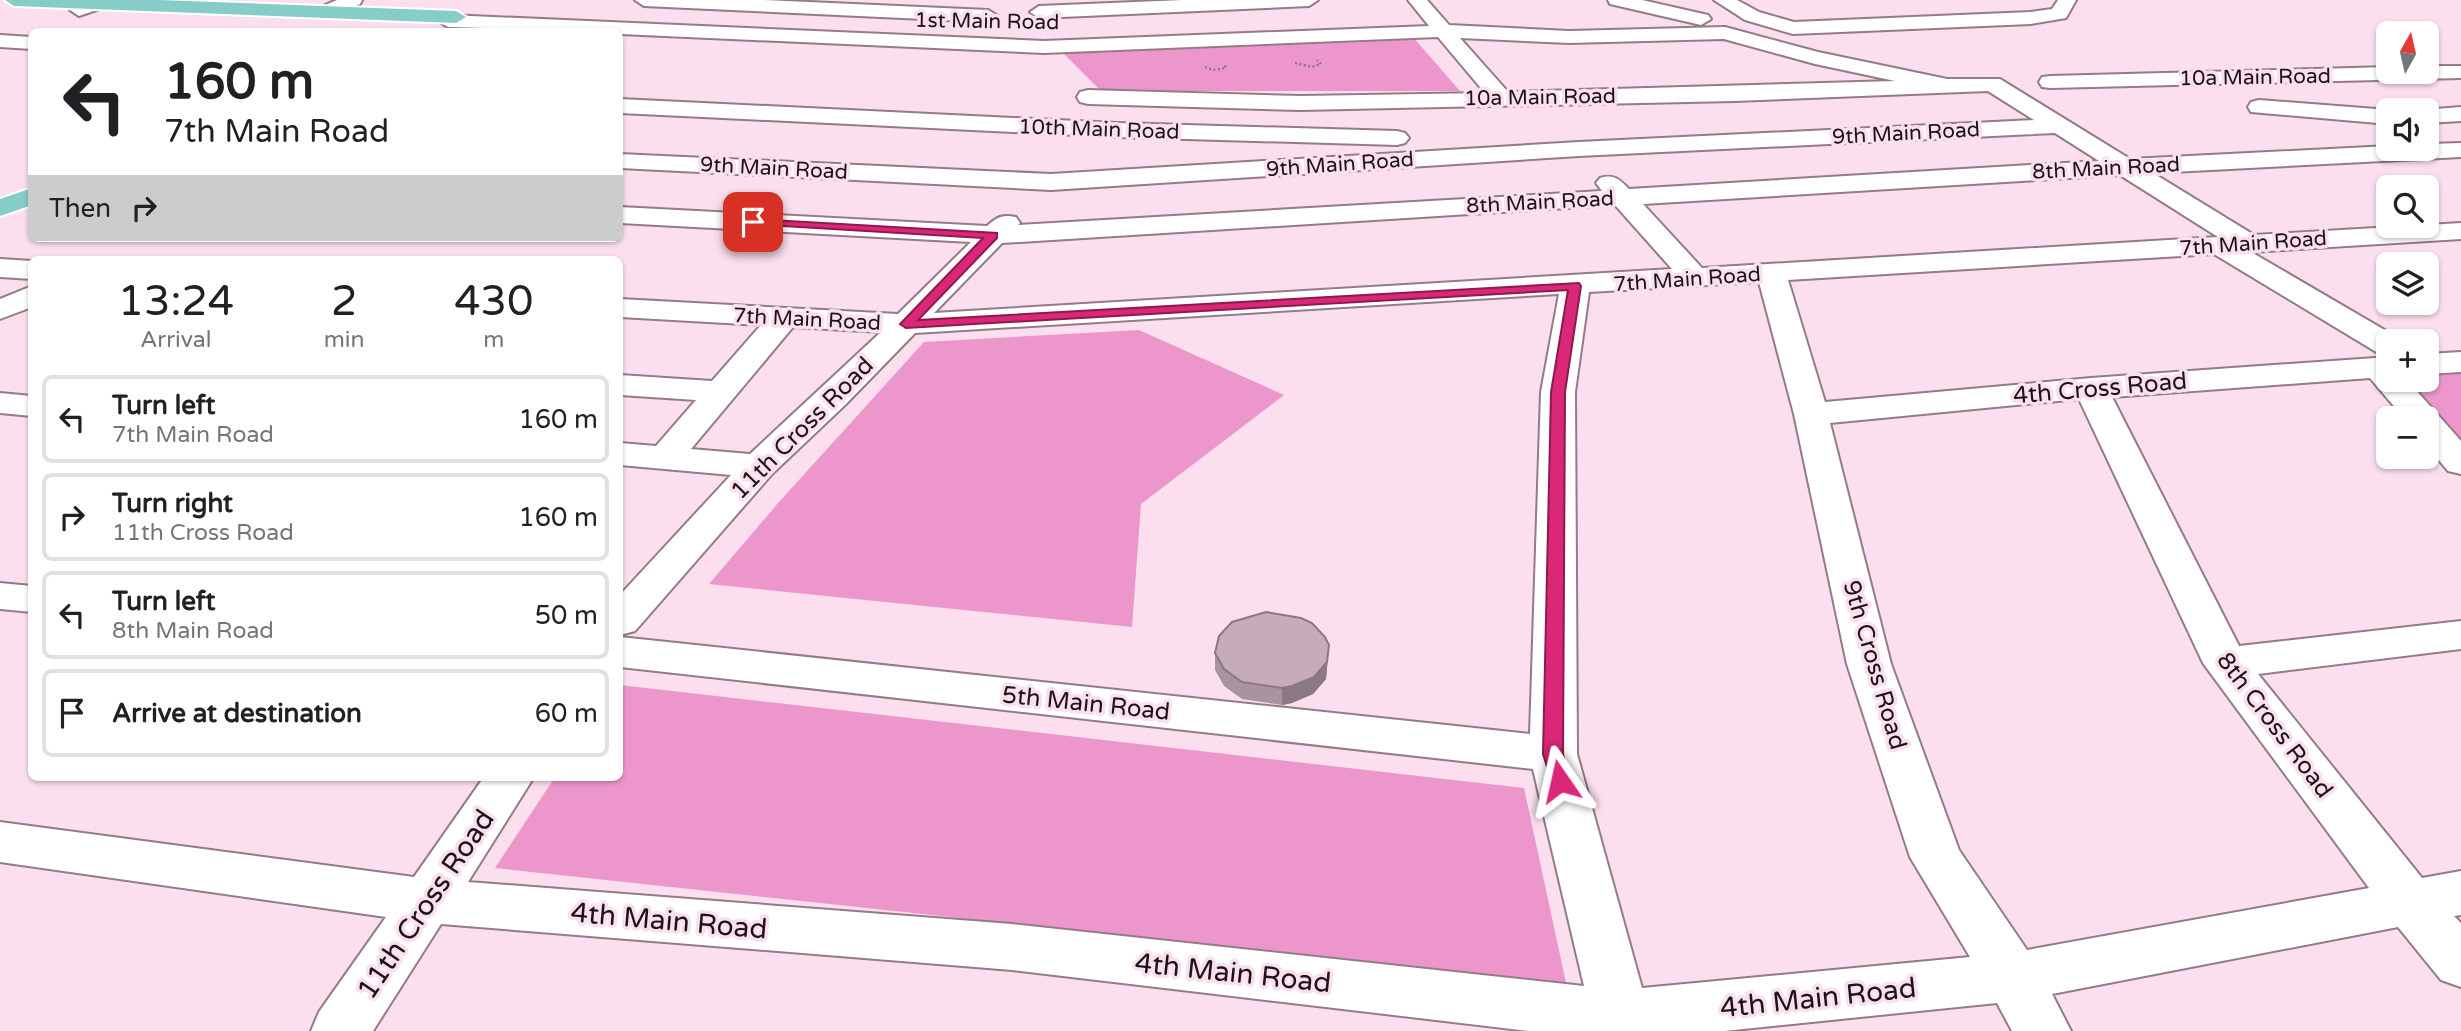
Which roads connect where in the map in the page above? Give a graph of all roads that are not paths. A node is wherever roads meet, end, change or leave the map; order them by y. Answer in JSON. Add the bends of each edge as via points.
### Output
{"nodes":[{"id":1,"x":14,"y":0,"type":"edge"},
{"id":2,"x":353,"y":0,"type":"edge"},
{"id":3,"x":644,"y":0,"type":"edge"},
{"id":4,"x":1003,"y":0,"type":"edge"},
{"id":5,"x":1309,"y":0,"type":"edge"},
{"id":6,"x":1417,"y":0,"type":"edge"},
{"id":7,"x":1617,"y":0,"type":"edge"},
{"id":8,"x":1723,"y":0,"type":"edge"},
{"id":9,"x":2067,"y":0,"type":"edge"},
{"id":10,"x":487,"y":4,"type":"dead end"},
{"id":11,"x":94,"y":5,"type":"edge"},
{"id":12,"x":0,"y":6,"type":"edge"},
{"id":13,"x":1038,"y":6,"type":"edge"},
{"id":14,"x":323,"y":13,"type":"junction"},
{"id":15,"x":988,"y":16,"type":"junction"},
{"id":16,"x":441,"y":23,"type":"edge"},
{"id":17,"x":1436,"y":23,"type":"junction"},
{"id":18,"x":559,"y":28,"type":"edge"},
{"id":19,"x":623,"y":31,"type":"edge"},
{"id":20,"x":0,"y":41,"type":"edge"},
{"id":21,"x":28,"y":43,"type":"edge"},
{"id":22,"x":959,"y":45,"type":"junction"},
{"id":23,"x":1044,"y":47,"type":"junction"},
{"id":24,"x":2461,"y":72,"type":"edge"},
{"id":25,"x":2050,"y":82,"type":"dead end"},
{"id":26,"x":1944,"y":85,"type":"junction"},
{"id":27,"x":1088,"y":97,"type":"junction"},
{"id":28,"x":1501,"y":98,"type":"junction"},
{"id":29,"x":623,"y":106,"type":"edge"},
{"id":30,"x":2259,"y":107,"type":"dead end"},
{"id":31,"x":2461,"y":114,"type":"edge"},
{"id":32,"x":2439,"y":115,"type":"edge"},
{"id":33,"x":2376,"y":116,"type":"edge"},
{"id":34,"x":2061,"y":126,"type":"junction"},
{"id":35,"x":1117,"y":130,"type":"junction"},
{"id":36,"x":1579,"y":149,"type":"junction"},
{"id":37,"x":2461,"y":150,"type":"edge"},
{"id":38,"x":623,"y":161,"type":"edge"},
{"id":39,"x":2125,"y":167,"type":"junction"},
{"id":40,"x":1051,"y":182,"type":"junction"},
{"id":41,"x":28,"y":197,"type":"edge"},
{"id":42,"x":1622,"y":197,"type":"junction"},
{"id":43,"x":0,"y":208,"type":"edge"},
{"id":44,"x":623,"y":215,"type":"edge"},
{"id":45,"x":2461,"y":231,"type":"edge"},
{"id":46,"x":993,"y":235,"type":"junction"},
{"id":47,"x":2249,"y":244,"type":"junction"},
{"id":48,"x":2219,"y":245,"type":"junction"},
{"id":49,"x":0,"y":268,"type":"edge"},
{"id":50,"x":28,"y":270,"type":"edge"},
{"id":51,"x":1772,"y":274,"type":"junction"},
{"id":52,"x":1696,"y":278,"type":"junction"},
{"id":53,"x":1575,"y":286,"type":"junction"},
{"id":54,"x":28,"y":297,"type":"edge"},
{"id":55,"x":623,"y":307,"type":"edge"},
{"id":56,"x":0,"y":310,"type":"edge"},
{"id":57,"x":785,"y":317,"type":"junction"},
{"id":58,"x":906,"y":324,"type":"junction"},
{"id":59,"x":2376,"y":355,"type":"edge"},
{"id":60,"x":2376,"y":362,"type":"edge"},
{"id":61,"x":2461,"y":362,"type":"edge"},
{"id":62,"x":2439,"y":363,"type":"edge"},
{"id":63,"x":623,"y":385,"type":"edge"},
{"id":64,"x":2091,"y":388,"type":"junction"},
{"id":65,"x":721,"y":392,"type":"junction"},
{"id":66,"x":0,"y":404,"type":"edge"},
{"id":67,"x":28,"y":406,"type":"edge"},
{"id":68,"x":1811,"y":414,"type":"junction"},
{"id":69,"x":2439,"y":438,"type":"edge"},
{"id":70,"x":623,"y":454,"type":"edge"},
{"id":71,"x":665,"y":458,"type":"junction"},
{"id":72,"x":2461,"y":463,"type":"edge"},
{"id":73,"x":759,"y":466,"type":"junction"},
{"id":74,"x":0,"y":596,"type":"edge"},
{"id":75,"x":28,"y":599,"type":"edge"},
{"id":76,"x":623,"y":618,"type":"edge"},
{"id":77,"x":2461,"y":635,"type":"edge"},
{"id":78,"x":623,"y":652,"type":"edge"},
{"id":79,"x":2225,"y":663,"type":"junction"},
{"id":80,"x":1553,"y":754,"type":"junction"},
{"id":81,"x":507,"y":781,"type":"edge"},
{"id":82,"x":0,"y":842,"type":"edge"},
{"id":83,"x":2461,"y":893,"type":"edge"},
{"id":84,"x":427,"y":901,"type":"junction"},
{"id":85,"x":2409,"y":901,"type":"junction"},
{"id":86,"x":2461,"y":962,"type":"edge"},
{"id":87,"x":2013,"y":977,"type":"junction"},
{"id":88,"x":1622,"y":1024,"type":"edge"},
{"id":89,"x":340,"y":1031,"type":"edge"},
{"id":90,"x":2042,"y":1031,"type":"edge"}],
"edges":[{"from":1,"to":11,"type":"main road"},
{"from":2,"to":14,"type":"street"},
{"from":3,"to":15,"type":"street"},
{"from":4,"to":15,"type":"street"},
{"from":5,"to":13,"type":"street"},
{"from":6,"to":17,"type":"street"},
{"from":7,"to":17,"type":"street","via":[[1710,22]]},
{"from":8,"to":9,"type":"street","via":[[1752,16],[1793,28],[2031,19],[2060,13]]},
{"from":10,"to":16,"type":"street"},
{"from":11,"to":12,"type":"main road"},
{"from":11,"to":14,"type":"main road"},
{"from":11,"to":16,"type":"main road"},
{"from":13,"to":23,"type":"street"},
{"from":14,"to":16,"type":"main road"},
{"from":15,"to":22,"type":"street"},
{"from":16,"to":18,"type":"street","name":"1st Main Road"},
{"from":17,"to":23,"type":"street","name":"1st Main Road"},
{"from":17,"to":26,"type":"street","via":[[1569,37],[1725,33],[1815,58]]},
{"from":17,"to":28,"type":"street"},
{"from":19,"to":22,"type":"street","name":"1st Main Road"},
{"from":20,"to":21,"type":"street"},
{"from":22,"to":23,"type":"street","name":"1st Main Road"},
{"from":23,"to":27,"type":"street"},
{"from":24,"to":25,"type":"street","name":"10a Main Road"},
{"from":26,"to":28,"type":"street","name":"10a Main Road"},
{"from":26,"to":34,"type":"street","name":"10a Main Road","via":[[1992,83]]},
{"from":27,"to":28,"type":"street","name":"10a Main Road","via":[[1301,103]]},
{"from":27,"to":35,"type":"street"},
{"from":29,"to":35,"type":"street","name":"10th Main Road"},
{"from":30,"to":33,"type":"street"},
{"from":31,"to":32,"type":"street"},
{"from":34,"to":36,"type":"street","name":"9th Main Road"},
{"from":34,"to":39,"type":"street"},
{"from":35,"to":36,"type":"street","name":"10th Main Road","via":[[1545,142]]},
{"from":35,"to":40,"type":"street","name":"11th Cross Road"},
{"from":36,"to":40,"type":"street","name":"9th Main Road"},
{"from":36,"to":42,"type":"street"},
{"from":37,"to":39,"type":"street","name":"8th Main Road"},
{"from":38,"to":40,"type":"street","name":"9th Main Road"},
{"from":39,"to":42,"type":"street","name":"8th Main Road"},
{"from":39,"to":47,"type":"street"},
{"from":40,"to":46,"type":"street","name":"11th Cross Road"},
{"from":41,"to":43,"type":"main road"},
{"from":42,"to":46,"type":"street","name":"8th Main Road"},
{"from":42,"to":52,"type":"street"},
{"from":44,"to":46,"type":"street","name":"8th Main Road"},
{"from":45,"to":47,"type":"street","name":"7th Main Road"},
{"from":46,"to":58,"type":"street","name":"11th Cross Road"},
{"from":47,"to":48,"type":"street","name":"7th Main Road"},
{"from":48,"to":51,"type":"street","name":"7th Main Road"},
{"from":48,"to":59,"type":"street"},
{"from":49,"to":50,"type":"street"},
{"from":51,"to":52,"type":"street","name":"7th Main Road"},
{"from":51,"to":68,"type":"street","name":"9th Cross Road"},
{"from":52,"to":53,"type":"street","name":"7th Main Road"},
{"from":53,"to":58,"type":"street","name":"7th Main Road"},
{"from":53,"to":80,"type":"street","via":[[1558,392]]},
{"from":54,"to":56,"type":"street"},
{"from":55,"to":57,"type":"street","name":"7th Main Road"},
{"from":57,"to":58,"type":"street","name":"7th Main Road"},
{"from":57,"to":65,"type":"street"},
{"from":58,"to":73,"type":"street","name":"11th Cross Road"},
{"from":60,"to":64,"type":"street","name":"4th Cross Road"},
{"from":61,"to":62,"type":"street"},
{"from":63,"to":65,"type":"street"},
{"from":64,"to":68,"type":"street","name":"4th Cross Road"},
{"from":64,"to":79,"type":"street","name":"8th Cross Road"},
{"from":65,"to":71,"type":"street"},
{"from":66,"to":67,"type":"street"},
{"from":68,"to":87,"type":"street","name":"9th Cross Road","via":[[1869,664],[1936,857]]},
{"from":69,"to":72,"type":"street"},
{"from":70,"to":71,"type":"street"},
{"from":71,"to":73,"type":"street"},
{"from":73,"to":76,"type":"street","name":"11th Cross Road"},
{"from":74,"to":75,"type":"street"},
{"from":77,"to":79,"type":"street"},
{"from":78,"to":80,"type":"street","name":"5th Main Road"},
{"from":79,"to":85,"type":"street","name":"8th Cross Road"},
{"from":80,"to":88,"type":"street"},
{"from":81,"to":84,"type":"street","name":"11th Cross Road"},
{"from":82,"to":84,"type":"street","name":"4th Main Road"},
{"from":83,"to":85,"type":"street","name":"4th Main Road"},
{"from":84,"to":88,"type":"street","name":"4th Main Road","via":[[1012,947]]},
{"from":84,"to":89,"type":"street","name":"11th Cross Road"},
{"from":85,"to":86,"type":"street","name":"8th Cross Road"},
{"from":85,"to":87,"type":"street","name":"4th Main Road"},
{"from":87,"to":88,"type":"street","name":"4th Main Road"},
{"from":87,"to":90,"type":"street","name":"9th Cross Road"}]}
